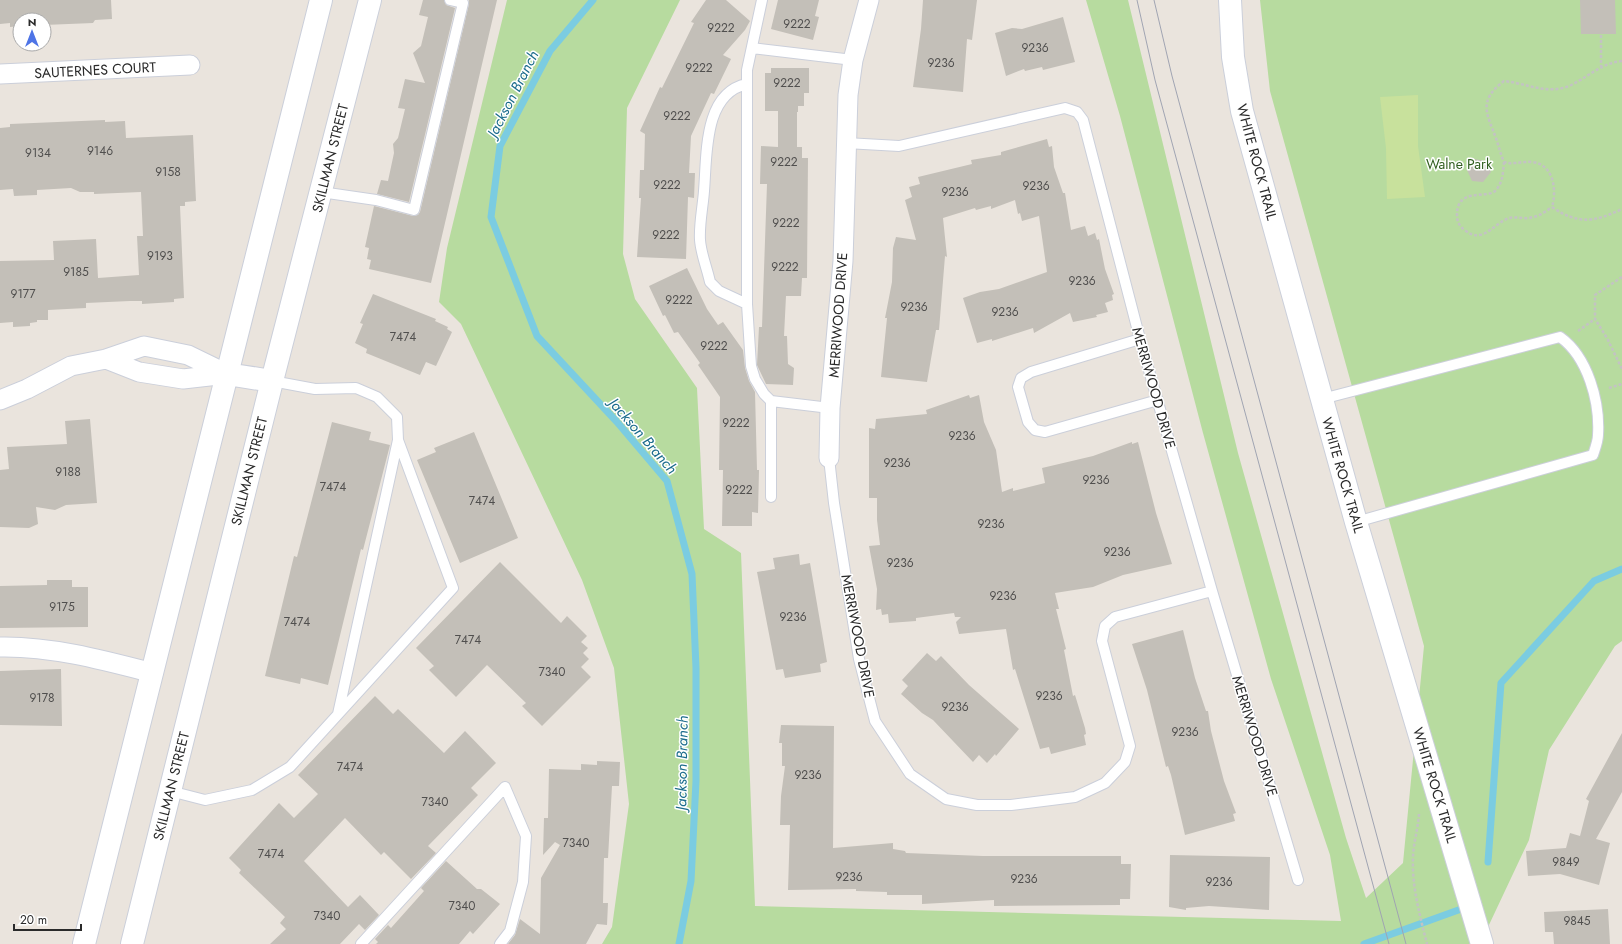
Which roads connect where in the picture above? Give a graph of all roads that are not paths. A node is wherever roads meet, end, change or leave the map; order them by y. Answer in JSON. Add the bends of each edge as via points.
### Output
{"nodes":[{"id":1,"x":321,"y":0,"type":"edge"},
{"id":2,"x":370,"y":0,"type":"edge"},
{"id":3,"x":450,"y":0,"type":"edge"},
{"id":4,"x":762,"y":0,"type":"edge"},
{"id":5,"x":869,"y":0,"type":"edge"},
{"id":6,"x":1230,"y":0,"type":"edge"},
{"id":7,"x":752,"y":48,"type":"junction"},
{"id":8,"x":853,"y":60,"type":"junction"},
{"id":9,"x":190,"y":65,"type":"dead end"},
{"id":10,"x":0,"y":74,"type":"edge"},
{"id":11,"x":747,"y":84,"type":"junction"},
{"id":12,"x":846,"y":143,"type":"junction"},
{"id":13,"x":321,"y":192,"type":"junction"},
{"id":14,"x":747,"y":304,"type":"junction"},
{"id":15,"x":1140,"y":339,"type":"junction"},
{"id":16,"x":106,"y":359,"type":"junction"},
{"id":17,"x":227,"y":374,"type":"junction"},
{"id":18,"x":272,"y":381,"type":"junction"},
{"id":19,"x":1322,"y":399,"type":"junction"},
{"id":20,"x":0,"y":400,"type":"edge"},
{"id":21,"x":1158,"y":400,"type":"junction"},
{"id":22,"x":771,"y":401,"type":"junction"},
{"id":23,"x":830,"y":408,"type":"junction"},
{"id":24,"x":398,"y":440,"type":"junction"},
{"id":25,"x":829,"y":458,"type":"joint"},
{"id":26,"x":771,"y":497,"type":"dead end"},
{"id":27,"x":1356,"y":522,"type":"junction"},
{"id":28,"x":1212,"y":591,"type":"junction"},
{"id":29,"x":0,"y":647,"type":"edge"},
{"id":30,"x":153,"y":673,"type":"junction"},
{"id":31,"x":337,"y":715,"type":"junction"},
{"id":32,"x":170,"y":791,"type":"junction"},
{"id":33,"x":1298,"y":880,"type":"dead end"},
{"id":34,"x":84,"y":944,"type":"edge"},
{"id":35,"x":132,"y":944,"type":"edge"},
{"id":36,"x":361,"y":944,"type":"edge"},
{"id":37,"x":500,"y":944,"type":"edge"},
{"id":38,"x":1482,"y":944,"type":"edge"}],
"edges":[{"from":1,"to":17,"type":"main road"},
{"from":2,"to":13,"type":"main road","name":"SKILLMAN STREET"},
{"from":3,"to":13,"type":"lane","via":[[463,3],[414,210],[376,200]]},
{"from":4,"to":7,"type":"lane"},
{"from":5,"to":8,"type":"street","name":"MERRIWOOD DRIVE"},
{"from":6,"to":19,"type":"main road","name":"WHITE ROCK TRAIL","via":[[1232,58],[1242,110]]},
{"from":7,"to":8,"type":"lane"},
{"from":7,"to":11,"type":"lane"},
{"from":8,"to":12,"type":"street","name":"MERRIWOOD DRIVE","via":[[848,95]]},
{"from":9,"to":10,"type":"street","name":"SAUTERNES COURT"},
{"from":11,"to":14,"type":"lane"},
{"from":11,"to":14,"type":"lane","via":[[728,91],[709,126],[700,240],[710,282],[719,291]]},
{"from":12,"to":15,"type":"lane","name":"MERRIWOOD DRIVE","via":[[899,146],[1065,108],[1077,112],[1083,120]]},
{"from":12,"to":23,"type":"street","name":"MERRIWOOD DRIVE","via":[[843,262]]},
{"from":13,"to":18,"type":"main road","name":"SKILLMAN STREET"},
{"from":14,"to":22,"type":"lane","via":[[751,366],[755,379]]},
{"from":15,"to":21,"type":"lane","name":"MERRIWOOD DRIVE"},
{"from":15,"to":21,"type":"lane","via":[[1031,372],[1021,378],[1018,387],[1028,422],[1035,430],[1045,432]]},
{"from":16,"to":17,"type":"street","via":[[139,372],[183,379]]},
{"from":16,"to":17,"type":"street","via":[[144,346],[188,355]]},
{"from":16,"to":20,"type":"street","via":[[71,366],[27,390]]},
{"from":17,"to":18,"type":"main road"},
{"from":17,"to":30,"type":"main road"},
{"from":18,"to":24,"type":"lane","via":[[315,389],[356,388],[377,396],[397,417]]},
{"from":18,"to":32,"type":"main road","name":"SKILLMAN STREET"},
{"from":19,"to":27,"type":"main road","name":"WHITE ROCK TRAIL"},
{"from":19,"to":27,"type":"lane","via":[[1560,337],[1576,354],[1593,392],[1598,415],[1598,436],[1593,456]]},
{"from":21,"to":28,"type":"lane","name":"MERRIWOOD DRIVE"},
{"from":22,"to":23,"type":"lane"},
{"from":22,"to":26,"type":"lane"},
{"from":23,"to":25,"type":"street","name":"MERRIWOOD DRIVE"},
{"from":24,"to":31,"type":"lane"},
{"from":24,"to":31,"type":"lane","via":[[453,588]]},
{"from":25,"to":28,"type":"lane","name":"MERRIWOOD DRIVE","via":[[860,660],[875,721],[910,774],[946,799],[978,805],[1011,805],[1075,797],[1105,783],[1125,762],[1130,746],[1102,641],[1105,626],[1114,617]]},
{"from":27,"to":38,"type":"main road","name":"WHITE ROCK TRAIL"},
{"from":28,"to":33,"type":"lane","name":"MERRIWOOD DRIVE"},
{"from":29,"to":30,"type":"street","via":[[78,655]]},
{"from":30,"to":34,"type":"main road"},
{"from":31,"to":32,"type":"lane","via":[[290,767],[252,790],[205,800]]},
{"from":32,"to":35,"type":"main road","name":"SKILLMAN STREET"},
{"from":36,"to":37,"type":"lane","via":[[505,788],[526,836],[523,882],[510,931]]}]}
